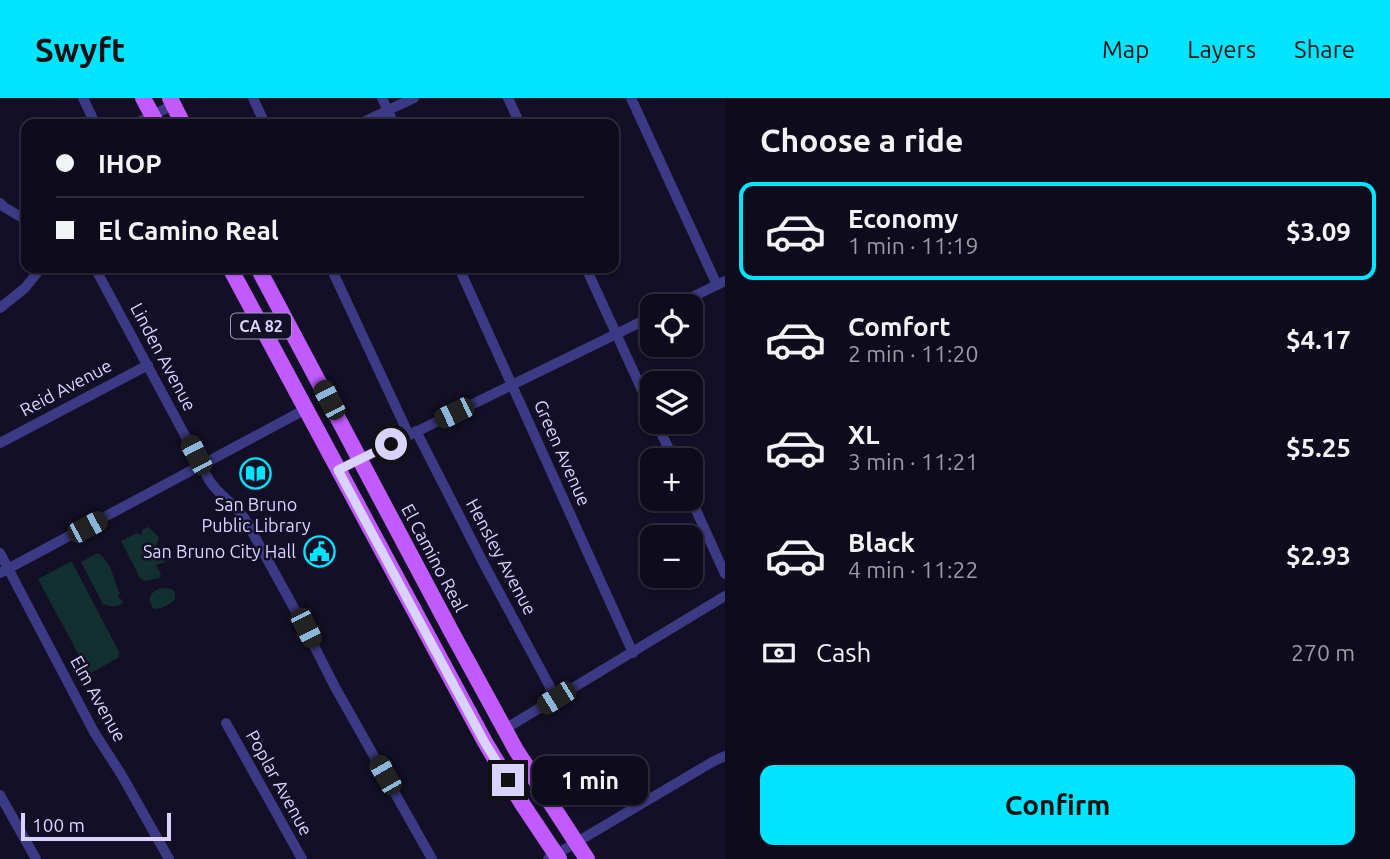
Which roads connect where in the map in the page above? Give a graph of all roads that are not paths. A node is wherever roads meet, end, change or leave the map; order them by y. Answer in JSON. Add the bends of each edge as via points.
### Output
{"nodes":[{"id":1,"x":83,"y":98,"type":"edge"},
{"id":2,"x":143,"y":98,"type":"edge"},
{"id":3,"x":253,"y":98,"type":"edge"},
{"id":4,"x":382,"y":98,"type":"edge"},
{"id":5,"x":414,"y":98,"type":"edge"},
{"id":6,"x":508,"y":98,"type":"edge"},
{"id":7,"x":631,"y":98,"type":"edge"},
{"id":8,"x":171,"y":101,"type":"edge"},
{"id":9,"x":388,"y":110,"type":"junction"},
{"id":10,"x":94,"y":119,"type":"edge"},
{"id":11,"x":154,"y":119,"type":"edge"},
{"id":12,"x":155,"y":119,"type":"edge"},
{"id":13,"x":180,"y":119,"type":"edge"},
{"id":14,"x":263,"y":119,"type":"edge"},
{"id":15,"x":369,"y":119,"type":"edge"},
{"id":16,"x":392,"y":119,"type":"edge"},
{"id":17,"x":518,"y":119,"type":"edge"},
{"id":18,"x":0,"y":203,"type":"edge"},
{"id":19,"x":21,"y":217,"type":"edge"},
{"id":20,"x":37,"y":273,"type":"edge"},
{"id":21,"x":98,"y":273,"type":"edge"},
{"id":22,"x":233,"y":273,"type":"edge"},
{"id":23,"x":261,"y":273,"type":"edge"},
{"id":24,"x":333,"y":273,"type":"edge"},
{"id":25,"x":461,"y":273,"type":"edge"},
{"id":26,"x":588,"y":273,"type":"edge"},
{"id":27,"x":721,"y":283,"type":"edge"},
{"id":28,"x":699,"y":294,"type":"edge"},
{"id":29,"x":0,"y":308,"type":"edge"},
{"id":30,"x":640,"y":323,"type":"edge"},
{"id":31,"x":617,"y":334,"type":"junction"},
{"id":32,"x":148,"y":365,"type":"junction"},
{"id":33,"x":511,"y":384,"type":"junction"},
{"id":34,"x":640,"y":385,"type":"edge"},
{"id":35,"x":306,"y":409,"type":"junction"},
{"id":36,"x":412,"y":433,"type":"junction"},
{"id":37,"x":0,"y":443,"type":"edge"},
{"id":38,"x":360,"y":459,"type":"junction"},
{"id":39,"x":201,"y":465,"type":"junction"},
{"id":40,"x":338,"y":470,"type":"junction"},
{"id":41,"x":696,"y":511,"type":"edge"},
{"id":42,"x":0,"y":552,"type":"edge"},
{"id":43,"x":4,"y":571,"type":"edge"},
{"id":44,"x":725,"y":574,"type":"edge"},
{"id":45,"x":725,"y":596,"type":"edge"},
{"id":46,"x":633,"y":653,"type":"junction"},
{"id":47,"x":556,"y":698,"type":"junction"},
{"id":48,"x":226,"y":723,"type":"dead end"},
{"id":49,"x":505,"y":729,"type":"junction"},
{"id":50,"x":725,"y":756,"type":"edge"},
{"id":51,"x":0,"y":795,"type":"edge"},
{"id":52,"x":576,"y":842,"type":"junction"},
{"id":53,"x":554,"y":857,"type":"edge"},
{"id":54,"x":36,"y":859,"type":"edge"},
{"id":55,"x":169,"y":859,"type":"edge"},
{"id":56,"x":302,"y":859,"type":"edge"},
{"id":57,"x":432,"y":859,"type":"edge"},
{"id":58,"x":587,"y":859,"type":"edge"}],
"edges":[{"from":1,"to":10,"type":"street"},
{"from":2,"to":11,"type":"main road"},
{"from":3,"to":14,"type":"street"},
{"from":4,"to":9,"type":"street"},
{"from":5,"to":9,"type":"street"},
{"from":6,"to":17,"type":"street"},
{"from":7,"to":27,"type":"street"},
{"from":8,"to":12,"type":"street"},
{"from":8,"to":13,"type":"main road"},
{"from":9,"to":15,"type":"street"},
{"from":9,"to":16,"type":"street"},
{"from":18,"to":19,"type":"street"},
{"from":20,"to":29,"type":"street"},
{"from":21,"to":32,"type":"street","name":"Linden Avenue"},
{"from":22,"to":35,"type":"main road","number":"CA 82"},
{"from":23,"to":38,"type":"main road","name":"El Camino Real","number":"CA 82"},
{"from":24,"to":36,"type":"street","name":"Hensley Avenue"},
{"from":25,"to":33,"type":"street","name":"Green Avenue"},
{"from":26,"to":31,"type":"street"},
{"from":27,"to":28,"type":"street"},
{"from":30,"to":31,"type":"street"},
{"from":31,"to":33,"type":"street"},
{"from":31,"to":34,"type":"street"},
{"from":32,"to":37,"type":"street","name":"Reid Avenue"},
{"from":32,"to":39,"type":"street","name":"Linden Avenue"},
{"from":33,"to":36,"type":"street"},
{"from":33,"to":46,"type":"street","name":"Green Avenue"},
{"from":35,"to":39,"type":"street"},
{"from":35,"to":40,"type":"main road","number":"CA 82"},
{"from":36,"to":38,"type":"street"},
{"from":36,"to":47,"type":"street","name":"Hensley Avenue"},
{"from":38,"to":40,"type":"street"},
{"from":38,"to":49,"type":"main road","name":"El Camino Real","number":"CA 82"},
{"from":39,"to":43,"type":"street"},
{"from":39,"to":57,"type":"street","name":"Linden Avenue","via":[[214,488],[245,519]]},
{"from":40,"to":53,"type":"main road","number":"CA 82","via":[[485,743]]},
{"from":41,"to":44,"type":"street"},
{"from":42,"to":43,"type":"street","name":"Elm Avenue"},
{"from":43,"to":55,"type":"street","name":"Elm Avenue"},
{"from":45,"to":46,"type":"street"},
{"from":46,"to":47,"type":"street"},
{"from":47,"to":49,"type":"street"},
{"from":48,"to":56,"type":"street","name":"Poplar Avenue"},
{"from":49,"to":52,"type":"main road","name":"El Camino Real","number":"CA 82"},
{"from":50,"to":52,"type":"street"},
{"from":51,"to":54,"type":"street"},
{"from":52,"to":53,"type":"street"},
{"from":52,"to":58,"type":"main road","name":"El Camino Real","number":"CA 82"}]}
